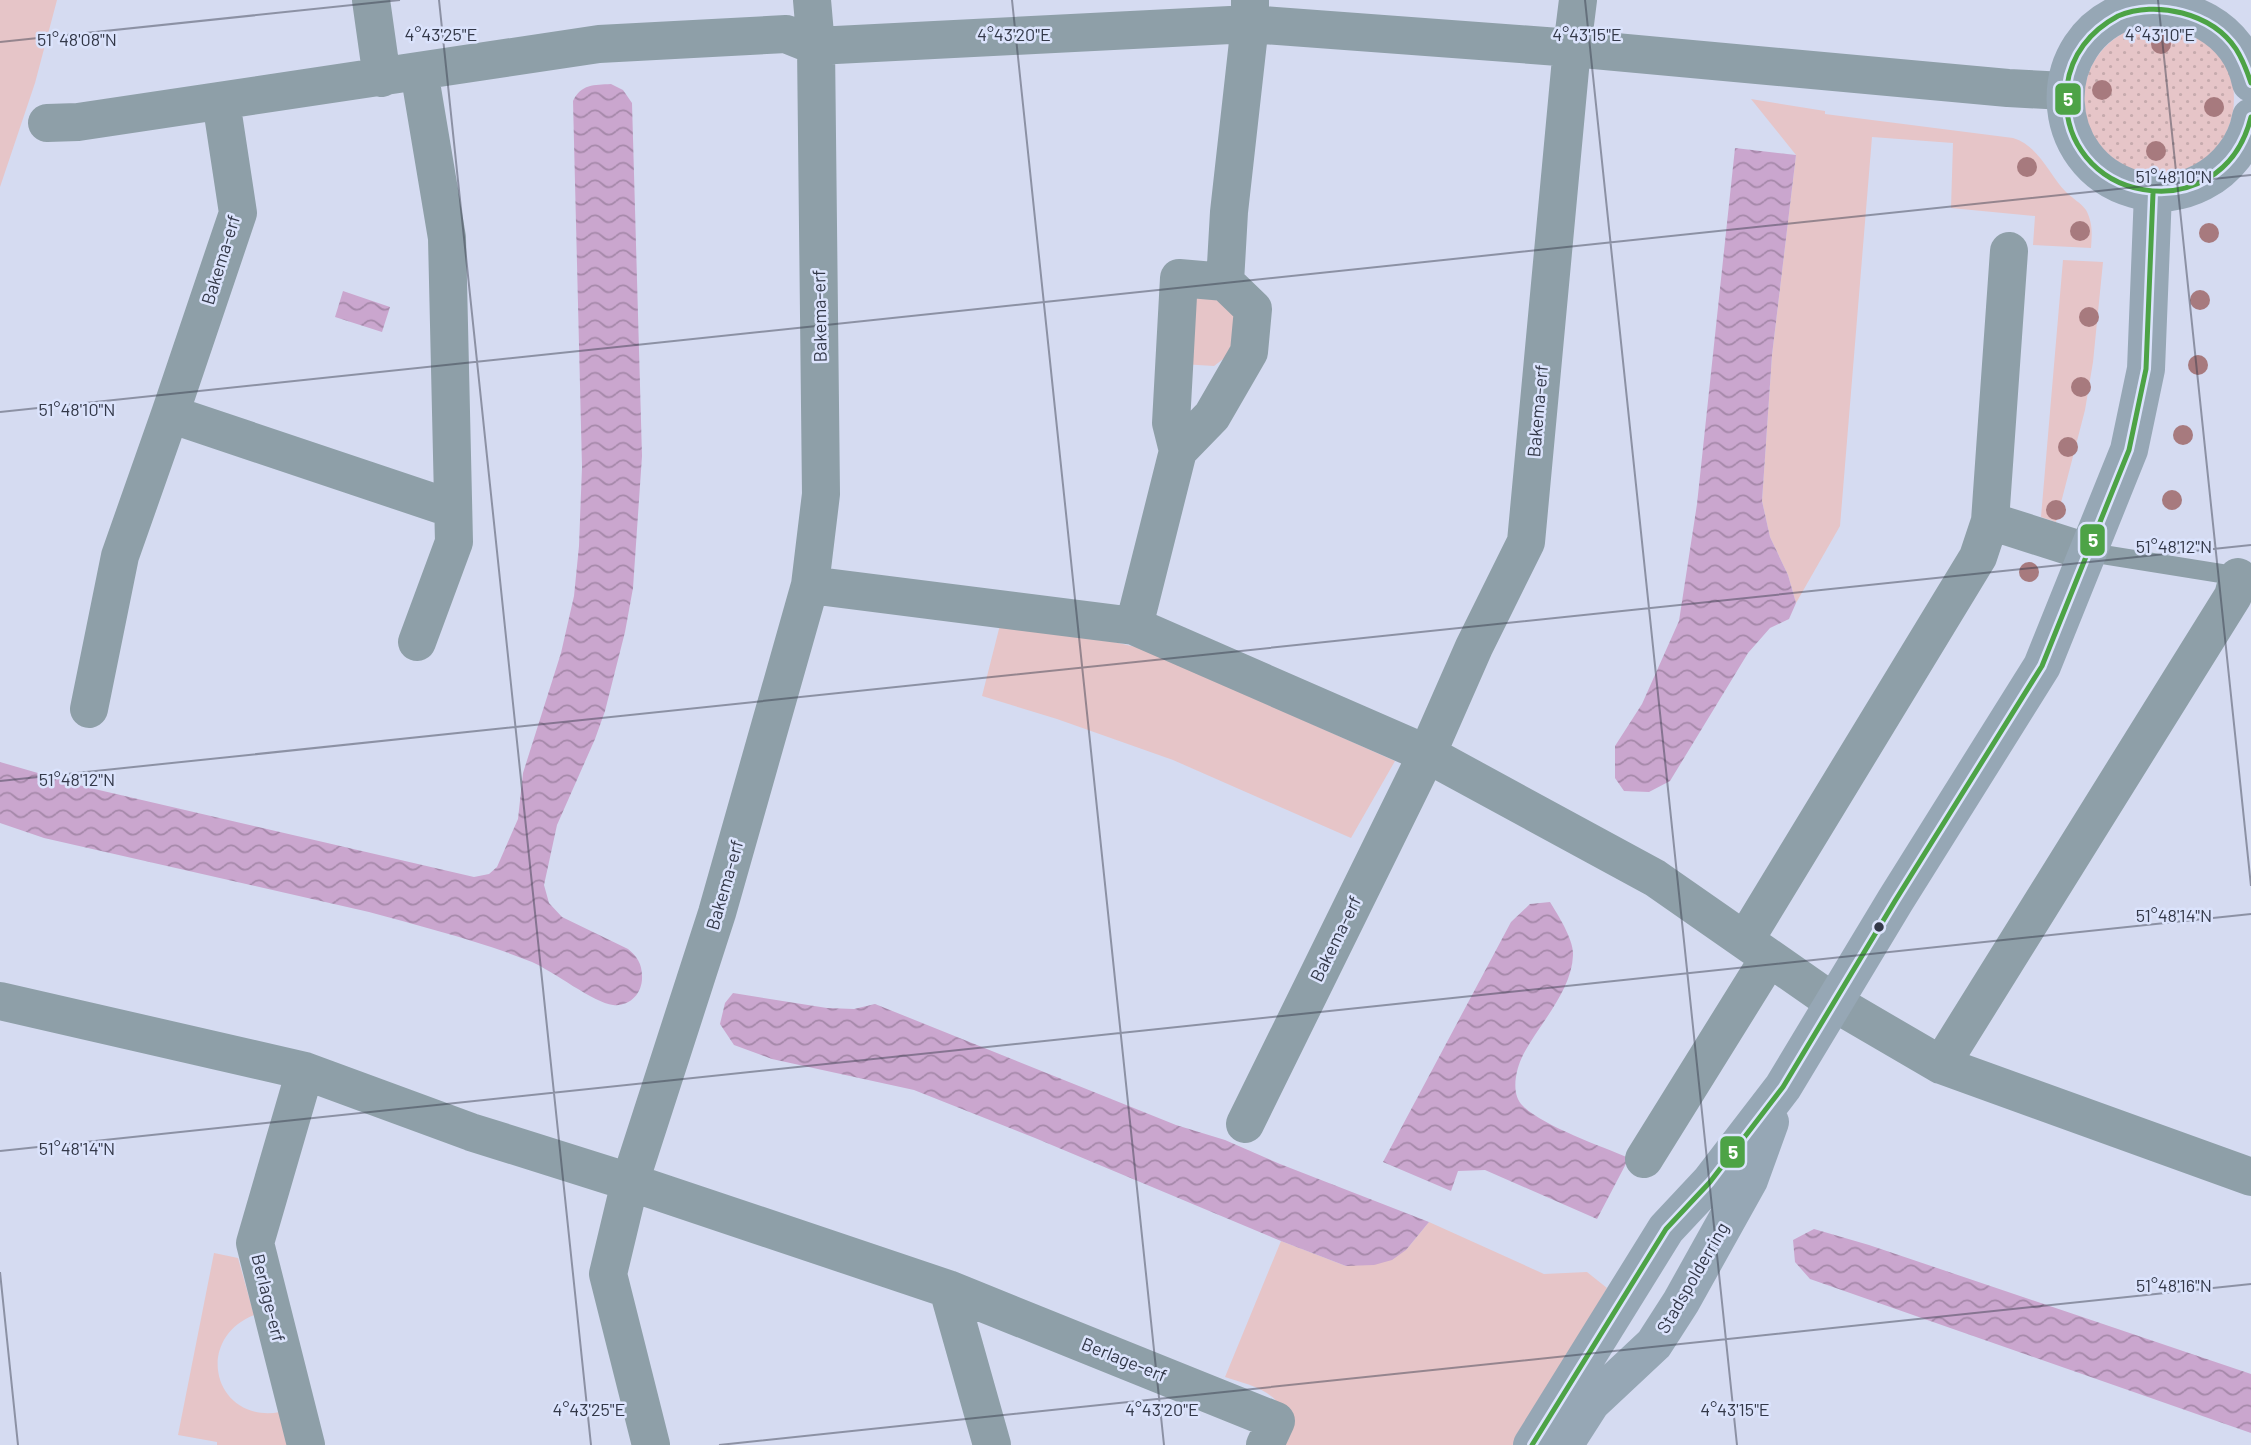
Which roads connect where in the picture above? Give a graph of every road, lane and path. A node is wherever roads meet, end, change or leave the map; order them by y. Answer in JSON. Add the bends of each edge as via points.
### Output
{"nodes":[{"id":1,"x":371,"y":0,"type":"edge"},
{"id":2,"x":812,"y":0,"type":"edge"},
{"id":3,"x":1578,"y":0,"type":"edge"},
{"id":4,"x":2165,"y":3,"type":"edge"},
{"id":5,"x":1250,"y":12,"type":"edge"},
{"id":6,"x":816,"y":46,"type":"junction"},
{"id":7,"x":1572,"y":48,"type":"junction"},
{"id":8,"x":419,"y":71,"type":"junction"},
{"id":9,"x":382,"y":78,"type":"junction"},
{"id":10,"x":2251,"y":83,"type":"edge"},
{"id":11,"x":2065,"y":91,"type":"junction"},
{"id":12,"x":221,"y":100,"type":"junction"},
{"id":13,"x":2251,"y":117,"type":"edge"},
{"id":14,"x":47,"y":124,"type":"dead end"},
{"id":15,"x":2153,"y":193,"type":"junction"},
{"id":16,"x":2009,"y":251,"type":"dead end"},
{"id":17,"x":1225,"y":282,"type":"junction"},
{"id":18,"x":170,"y":414,"type":"junction"},
{"id":19,"x":1176,"y":460,"type":"junction"},
{"id":20,"x":453,"y":509,"type":"junction"},
{"id":21,"x":1990,"y":521,"type":"junction"},
{"id":22,"x":2087,"y":552,"type":"junction"},
{"id":23,"x":2245,"y":578,"type":"edge"},
{"id":24,"x":810,"y":585,"type":"junction"},
{"id":25,"x":1134,"y":626,"type":"junction"},
{"id":26,"x":417,"y":642,"type":"dead end"},
{"id":27,"x":89,"y":709,"type":"dead end"},
{"id":28,"x":1427,"y":754,"type":"junction"},
{"id":29,"x":1757,"y":949,"type":"junction"},
{"id":30,"x":0,"y":1001,"type":"edge"},
{"id":31,"x":1833,"y":1002,"type":"junction"},
{"id":32,"x":1941,"y":1065,"type":"junction"},
{"id":33,"x":305,"y":1071,"type":"junction"},
{"id":34,"x":1783,"y":1087,"type":"junction"},
{"id":35,"x":1245,"y":1124,"type":"dead end"},
{"id":36,"x":1644,"y":1158,"type":"dead end"},
{"id":37,"x":2250,"y":1175,"type":"edge"},
{"id":38,"x":630,"y":1182,"type":"junction"},
{"id":39,"x":948,"y":1289,"type":"junction"},
{"id":40,"x":306,"y":1445,"type":"edge"},
{"id":41,"x":651,"y":1445,"type":"edge"},
{"id":42,"x":992,"y":1445,"type":"edge"},
{"id":43,"x":1265,"y":1445,"type":"edge"},
{"id":44,"x":1532,"y":1445,"type":"edge"},
{"id":45,"x":1564,"y":1445,"type":"edge"}],
"edges":[{"from":1,"to":9,"type":"street"},
{"from":2,"to":6,"type":"street","name":"Bakema-erf"},
{"from":3,"to":7,"type":"street","name":"Bakema-erf"},
{"from":4,"to":10,"type":"street","via":[[2223,30],[2242,55]]},
{"from":4,"to":11,"type":"street","via":[[2131,9],[2102,25],[2077,54]]},
{"from":5,"to":6,"type":"street"},
{"from":5,"to":7,"type":"street"},
{"from":5,"to":17,"type":"street"},
{"from":6,"to":8,"type":"street","via":[[786,34],[599,44]]},
{"from":6,"to":24,"type":"street","name":"Bakema-erf","via":[[821,481]]},
{"from":7,"to":11,"type":"street"},
{"from":7,"to":28,"type":"street","name":"Bakema-erf","via":[[1526,541]]},
{"from":8,"to":9,"type":"street"},
{"from":8,"to":20,"type":"street","via":[[447,238]]},
{"from":9,"to":12,"type":"street"},
{"from":11,"to":15,"type":"street","via":[[2072,135],[2087,160],[2123,186]]},
{"from":12,"to":14,"type":"street"},
{"from":12,"to":18,"type":"street","name":"Bakema-erf","via":[[238,212]]},
{"from":13,"to":15,"type":"street","via":[[2239,149],[2220,170],[2182,191]]},
{"from":15,"to":22,"type":"street","name":"Stadspolderring","via":[[2146,369],[2129,450]]},
{"from":16,"to":21,"type":"street"},
{"from":17,"to":19,"type":"street","via":[[1253,309],[1249,352],[1212,416]]},
{"from":17,"to":19,"type":"street","via":[[1179,278],[1171,423]]},
{"from":18,"to":20,"type":"street"},
{"from":18,"to":27,"type":"street","name":"Bakema-erf","via":[[120,556]]},
{"from":19,"to":25,"type":"street"},
{"from":20,"to":26,"type":"street","via":[[454,542]]},
{"from":21,"to":22,"type":"street"},
{"from":21,"to":29,"type":"street","via":[[1978,557]]},
{"from":22,"to":23,"type":"lane"},
{"from":22,"to":31,"type":"street","name":"Stadspolderring","via":[[2042,666]]},
{"from":23,"to":32,"type":"street"},
{"from":24,"to":25,"type":"street"},
{"from":24,"to":38,"type":"street","name":"Bakema-erf","via":[[717,913]]},
{"from":25,"to":28,"type":"street"},
{"from":28,"to":29,"type":"street","via":[[1655,878]]},
{"from":28,"to":35,"type":"street","name":"Bakema-erf"},
{"from":29,"to":31,"type":"street"},
{"from":29,"to":36,"type":"street"},
{"from":30,"to":33,"type":"street","name":"Berlage-erf"},
{"from":31,"to":32,"type":"street"},
{"from":31,"to":34,"type":"street","name":"Stadspolderring"},
{"from":32,"to":37,"type":"street"},
{"from":33,"to":38,"type":"street","name":"Berlage-erf","via":[[471,1132]]},
{"from":33,"to":40,"type":"street","name":"Berlage-erf","via":[[255,1243]]},
{"from":34,"to":44,"type":"street","name":"Stadspolderring","via":[[1710,1182],[1666,1229]]},
{"from":34,"to":45,"type":"street","name":"Stadspolderring","via":[[1749,1180],[1681,1302],[1654,1344],[1591,1403]]},
{"from":38,"to":39,"type":"street","name":"Berlage-erf"},
{"from":38,"to":41,"type":"street","via":[[608,1274]]},
{"from":39,"to":42,"type":"street"},
{"from":39,"to":43,"type":"street","name":"Berlage-erf","via":[[1276,1421]]}]}
